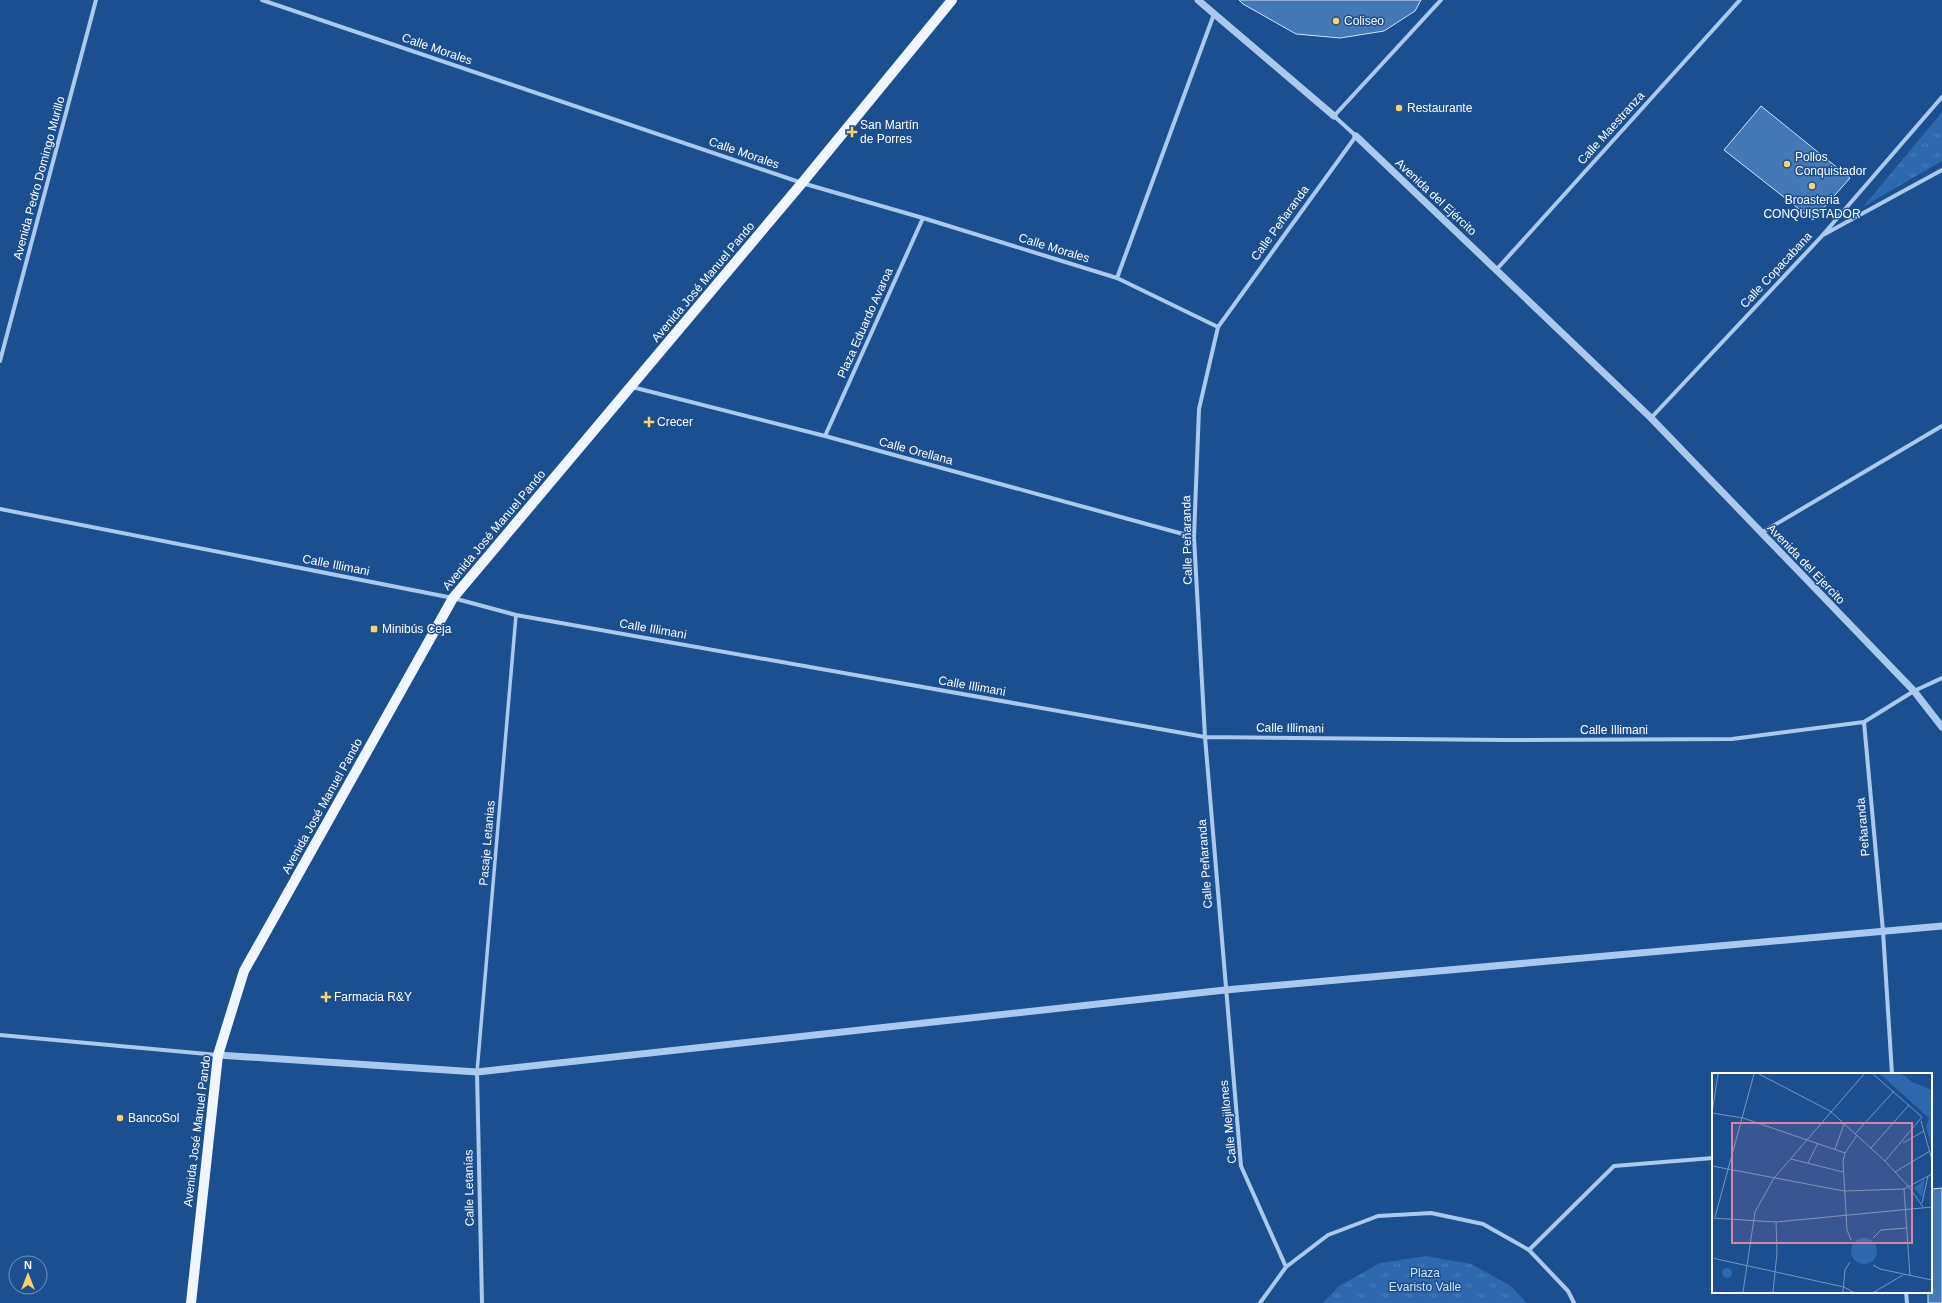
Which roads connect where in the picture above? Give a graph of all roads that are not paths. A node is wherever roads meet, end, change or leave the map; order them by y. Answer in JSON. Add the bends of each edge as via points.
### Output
{"nodes":[{"id":1,"x":96,"y":0,"type":"edge"},
{"id":2,"x":262,"y":0,"type":"edge"},
{"id":3,"x":952,"y":0,"type":"edge"},
{"id":4,"x":1198,"y":0,"type":"edge"},
{"id":5,"x":1441,"y":0,"type":"edge"},
{"id":6,"x":1740,"y":0,"type":"edge"},
{"id":7,"x":1214,"y":14,"type":"junction"},
{"id":8,"x":1942,"y":97,"type":"edge"},
{"id":9,"x":1334,"y":116,"type":"junction"},
{"id":10,"x":1356,"y":136,"type":"junction"},
{"id":11,"x":1942,"y":170,"type":"edge"},
{"id":12,"x":802,"y":183,"type":"junction"},
{"id":13,"x":923,"y":218,"type":"junction"},
{"id":14,"x":1821,"y":237,"type":"junction"},
{"id":15,"x":1497,"y":269,"type":"junction"},
{"id":16,"x":1117,"y":278,"type":"junction"},
{"id":17,"x":1218,"y":327,"type":"junction"},
{"id":18,"x":0,"y":361,"type":"edge"},
{"id":19,"x":631,"y":387,"type":"junction"},
{"id":20,"x":1651,"y":418,"type":"junction"},
{"id":21,"x":1942,"y":426,"type":"edge"},
{"id":22,"x":824,"y":436,"type":"junction"},
{"id":23,"x":0,"y":509,"type":"edge"},
{"id":24,"x":1761,"y":533,"type":"junction"},
{"id":25,"x":1194,"y":537,"type":"junction"},
{"id":26,"x":453,"y":598,"type":"junction"},
{"id":27,"x":516,"y":615,"type":"junction"},
{"id":28,"x":1942,"y":678,"type":"edge"},
{"id":29,"x":1914,"y":691,"type":"junction"},
{"id":30,"x":1864,"y":722,"type":"junction"},
{"id":31,"x":1942,"y":727,"type":"edge"},
{"id":32,"x":1205,"y":737,"type":"junction"},
{"id":33,"x":1942,"y":926,"type":"edge"},
{"id":34,"x":1883,"y":931,"type":"junction"},
{"id":35,"x":1225,"y":990,"type":"junction"},
{"id":36,"x":0,"y":1035,"type":"edge"},
{"id":37,"x":218,"y":1055,"type":"junction"},
{"id":38,"x":477,"y":1072,"type":"junction"},
{"id":39,"x":1892,"y":1073,"type":"edge"},
{"id":40,"x":1712,"y":1158,"type":"edge"},
{"id":41,"x":1529,"y":1250,"type":"junction"},
{"id":42,"x":1286,"y":1267,"type":"junction"},
{"id":43,"x":1906,"y":1293,"type":"edge"},
{"id":44,"x":191,"y":1303,"type":"edge"},
{"id":45,"x":482,"y":1303,"type":"edge"},
{"id":46,"x":1260,"y":1303,"type":"edge"},
{"id":47,"x":1574,"y":1303,"type":"edge"},
{"id":48,"x":1907,"y":1303,"type":"edge"}],
"edges":[{"from":1,"to":18,"type":"street","name":"Avenida Pedro Domingo Murillo"},
{"from":2,"to":12,"type":"street","name":"Calle Morales"},
{"from":3,"to":12,"type":"main road","name":"Avenida José Manuel Pando"},
{"from":4,"to":7,"type":"street","name":"Avenida del Ejército"},
{"from":5,"to":9,"type":"street"},
{"from":6,"to":15,"type":"street","name":"Calle Maestranza"},
{"from":7,"to":9,"type":"street","name":"Avenida del Ejército"},
{"from":7,"to":16,"type":"street"},
{"from":8,"to":14,"type":"street","name":"Calle Copacabana"},
{"from":9,"to":10,"type":"street","name":"Avenida del Ejército"},
{"from":10,"to":15,"type":"street","name":"Avenida del Ejército"},
{"from":10,"to":17,"type":"street","name":"Calle Peñaranda"},
{"from":11,"to":14,"type":"street"},
{"from":12,"to":13,"type":"street","name":"Calle Morales"},
{"from":12,"to":19,"type":"main road","name":"Avenida José Manuel Pando"},
{"from":13,"to":16,"type":"street","name":"Calle Morales"},
{"from":13,"to":22,"type":"street","name":"Plaza Eduardo Avaroa"},
{"from":14,"to":20,"type":"street","name":"Calle Copacabana"},
{"from":15,"to":20,"type":"street","name":"Avenida del Ejército"},
{"from":16,"to":17,"type":"street","name":"Calle Morales"},
{"from":17,"to":25,"type":"street","name":"Calle Peñaranda","via":[[1199,409]]},
{"from":19,"to":22,"type":"street","name":"Calle Orellana"},
{"from":19,"to":26,"type":"main road","name":"Avenida José Manuel Pando"},
{"from":20,"to":24,"type":"street","name":"Avenida del Ejercito"},
{"from":21,"to":24,"type":"street"},
{"from":22,"to":25,"type":"street","name":"Calle Orellana"},
{"from":23,"to":26,"type":"street","name":"Calle Illimani"},
{"from":24,"to":29,"type":"street","name":"Avenida del Ejercito"},
{"from":25,"to":32,"type":"street","name":"Calle Peñaranda"},
{"from":26,"to":27,"type":"street","name":"Calle Illimani"},
{"from":26,"to":37,"type":"main road","name":"Avenida José Manuel Pando","via":[[244,971]]},
{"from":27,"to":32,"type":"street","name":"Calle Illimani"},
{"from":27,"to":38,"type":"street","name":"Pasaje Letanias"},
{"from":28,"to":29,"type":"street","name":"Calle Illimani"},
{"from":29,"to":30,"type":"street","name":"Calle Illimani"},
{"from":29,"to":31,"type":"street","name":"Avenida del Ejercito"},
{"from":30,"to":32,"type":"street","name":"Calle Illimani","via":[[1732,739]]},
{"from":30,"to":34,"type":"street","name":"Peñaranda"},
{"from":32,"to":35,"type":"street","name":"Calle Peñaranda"},
{"from":33,"to":34,"type":"street"},
{"from":34,"to":35,"type":"street"},
{"from":34,"to":39,"type":"street","name":"Peñaranda"},
{"from":35,"to":38,"type":"street"},
{"from":35,"to":42,"type":"street","name":"Calle Mejillones","via":[[1241,1166]]},
{"from":36,"to":37,"type":"street"},
{"from":37,"to":38,"type":"street"},
{"from":37,"to":44,"type":"main road","name":"Avenida José Manuel Pando"},
{"from":38,"to":45,"type":"street","name":"Calle Letanías"},
{"from":40,"to":41,"type":"street","via":[[1614,1166]]},
{"from":41,"to":42,"type":"street","via":[[1483,1224],[1431,1213],[1378,1216],[1328,1235]]},
{"from":41,"to":47,"type":"street","via":[[1568,1291]]},
{"from":42,"to":46,"type":"street"},
{"from":43,"to":48,"type":"street"}]}
